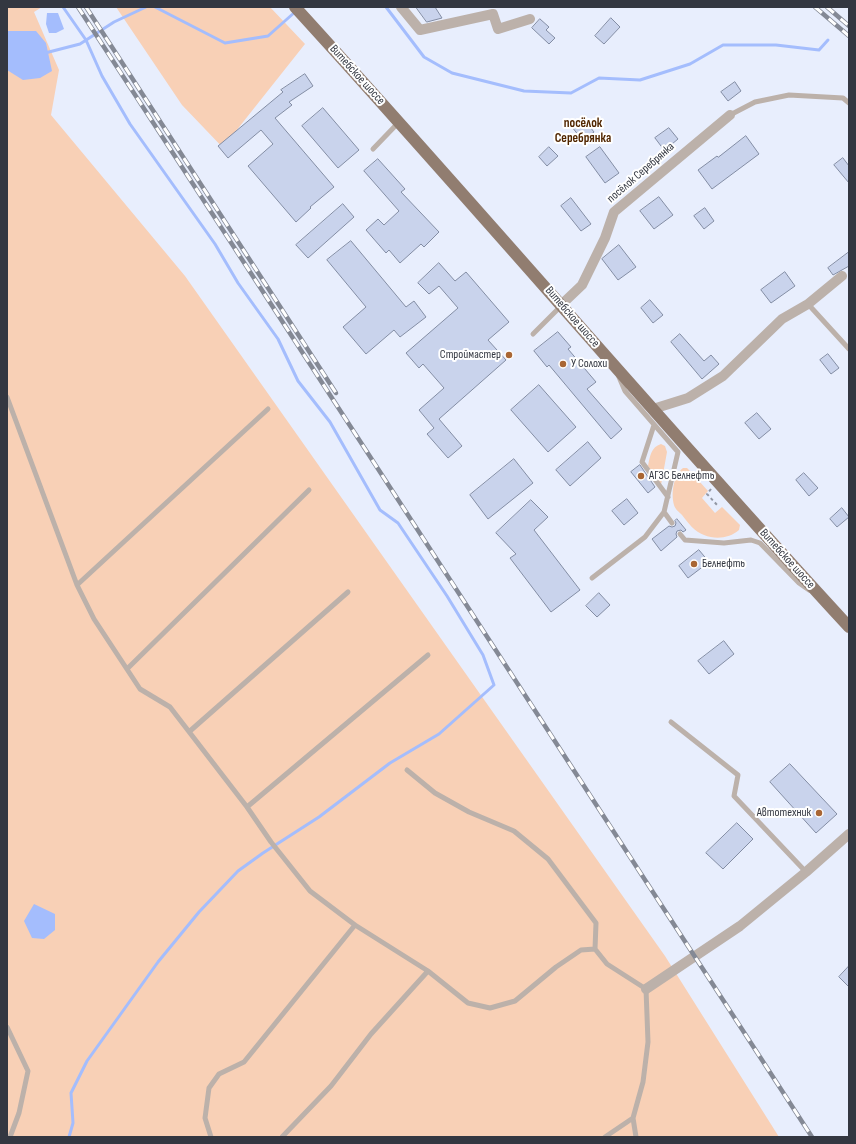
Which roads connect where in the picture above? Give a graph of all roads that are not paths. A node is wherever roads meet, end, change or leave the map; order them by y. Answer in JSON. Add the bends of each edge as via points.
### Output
{"nodes":[{"id":1,"x":295,"y":7,"type":"edge"},
{"id":2,"x":401,"y":7,"type":"edge"},
{"id":3,"x":530,"y":19,"type":"dead end"},
{"id":4,"x":849,"y":103,"type":"edge"},
{"id":5,"x":730,"y":115,"type":"joint"},
{"id":6,"x":400,"y":122,"type":"junction"},
{"id":7,"x":373,"y":150,"type":"dead end"},
{"id":8,"x":842,"y":276,"type":"dead end"},
{"id":9,"x":808,"y":304,"type":"junction"},
{"id":10,"x":561,"y":305,"type":"junction"},
{"id":11,"x":534,"y":334,"type":"dead end"},
{"id":12,"x":849,"y":349,"type":"edge"},
{"id":13,"x":614,"y":364,"type":"junction"},
{"id":14,"x":7,"y":397,"type":"edge"},
{"id":15,"x":268,"y":409,"type":"dead end"},
{"id":16,"x":653,"y":409,"type":"junction"},
{"id":17,"x":654,"y":425,"type":"junction"},
{"id":18,"x":309,"y":490,"type":"dead end"},
{"id":19,"x":668,"y":496,"type":"junction"},
{"id":20,"x":664,"y":512,"type":"junction"},
{"id":21,"x":672,"y":523,"type":"dead end"},
{"id":22,"x":680,"y":534,"type":"dead end"},
{"id":23,"x":592,"y":578,"type":"dead end"},
{"id":24,"x":77,"y":585,"type":"junction"},
{"id":25,"x":348,"y":592,"type":"dead end"},
{"id":26,"x":825,"y":601,"type":"junction"},
{"id":27,"x":849,"y":627,"type":"edge"},
{"id":28,"x":428,"y":655,"type":"dead end"},
{"id":29,"x":127,"y":669,"type":"junction"},
{"id":30,"x":671,"y":722,"type":"dead end"},
{"id":31,"x":190,"y":732,"type":"junction"},
{"id":32,"x":407,"y":770,"type":"dead end"},
{"id":33,"x":247,"y":807,"type":"junction"},
{"id":34,"x":849,"y":834,"type":"edge"},
{"id":35,"x":806,"y":872,"type":"junction"},
{"id":36,"x":355,"y":925,"type":"junction"},
{"id":37,"x":595,"y":949,"type":"junction"},
{"id":38,"x":428,"y":971,"type":"junction"},
{"id":39,"x":646,"y":989,"type":"junction"},
{"id":40,"x":7,"y":1027,"type":"edge"},
{"id":41,"x":633,"y":1118,"type":"junction"},
{"id":42,"x":10,"y":1137,"type":"edge"},
{"id":43,"x":211,"y":1137,"type":"edge"},
{"id":44,"x":282,"y":1137,"type":"edge"},
{"id":45,"x":605,"y":1137,"type":"edge"},
{"id":46,"x":636,"y":1137,"type":"edge"}],
"edges":[{"from":1,"to":6,"type":"main road","name":"Витебское шоссе"},
{"from":2,"to":3,"type":"street","via":[[420,30],[493,14],[498,29]]},
{"from":4,"to":5,"type":"lane","via":[[843,98],[789,95],[755,102]]},
{"from":5,"to":10,"type":"street","name":"посёлок Серебрянка","via":[[614,212],[605,238],[582,285]]},
{"from":6,"to":7,"type":"lane"},
{"from":6,"to":10,"type":"main road","name":"Витебское шоссе"},
{"from":8,"to":9,"type":"street"},
{"from":9,"to":12,"type":"lane"},
{"from":9,"to":16,"type":"street","via":[[782,319],[723,376],[688,398]]},
{"from":10,"to":11,"type":"lane"},
{"from":10,"to":13,"type":"main road","name":"Витебское шоссе"},
{"from":13,"to":16,"type":"main road","name":"Витебское шоссе"},
{"from":13,"to":17,"type":"lane","via":[[625,391]]},
{"from":14,"to":24,"type":"lane"},
{"from":15,"to":24,"type":"lane"},
{"from":16,"to":26,"type":"main road","name":"Витебское шоссе"},
{"from":17,"to":19,"type":"lane","via":[[678,452]]},
{"from":17,"to":19,"type":"lane","via":[[642,462]]},
{"from":18,"to":29,"type":"lane"},
{"from":19,"to":20,"type":"lane"},
{"from":20,"to":21,"type":"lane"},
{"from":20,"to":23,"type":"lane","via":[[645,537]]},
{"from":22,"to":26,"type":"lane","via":[[685,540],[724,543],[751,540],[760,543],[799,583]]},
{"from":24,"to":29,"type":"lane","via":[[94,619]]},
{"from":25,"to":31,"type":"lane"},
{"from":26,"to":27,"type":"main road","name":"Витебское шоссе"},
{"from":28,"to":33,"type":"lane"},
{"from":29,"to":31,"type":"lane","via":[[140,689],[170,707]]},
{"from":30,"to":35,"type":"lane","via":[[738,775],[734,796]]},
{"from":31,"to":33,"type":"lane"},
{"from":32,"to":37,"type":"lane","via":[[435,793],[514,832],[548,858],[596,923]]},
{"from":33,"to":36,"type":"lane","via":[[270,842],[310,891]]},
{"from":34,"to":35,"type":"street"},
{"from":35,"to":39,"type":"street","via":[[740,926]]},
{"from":36,"to":38,"type":"lane"},
{"from":36,"to":43,"type":"lane","via":[[244,1062],[219,1074],[209,1088],[205,1118]]},
{"from":37,"to":38,"type":"lane","via":[[581,950],[515,1001],[490,1008],[468,1003]]},
{"from":37,"to":39,"type":"lane","via":[[607,964]]},
{"from":38,"to":44,"type":"lane","via":[[371,1034],[331,1086]]},
{"from":39,"to":41,"type":"lane","via":[[648,1042],[643,1082]]},
{"from":40,"to":42,"type":"lane","via":[[28,1071],[19,1113]]},
{"from":41,"to":45,"type":"lane"},
{"from":41,"to":46,"type":"lane"}]}
